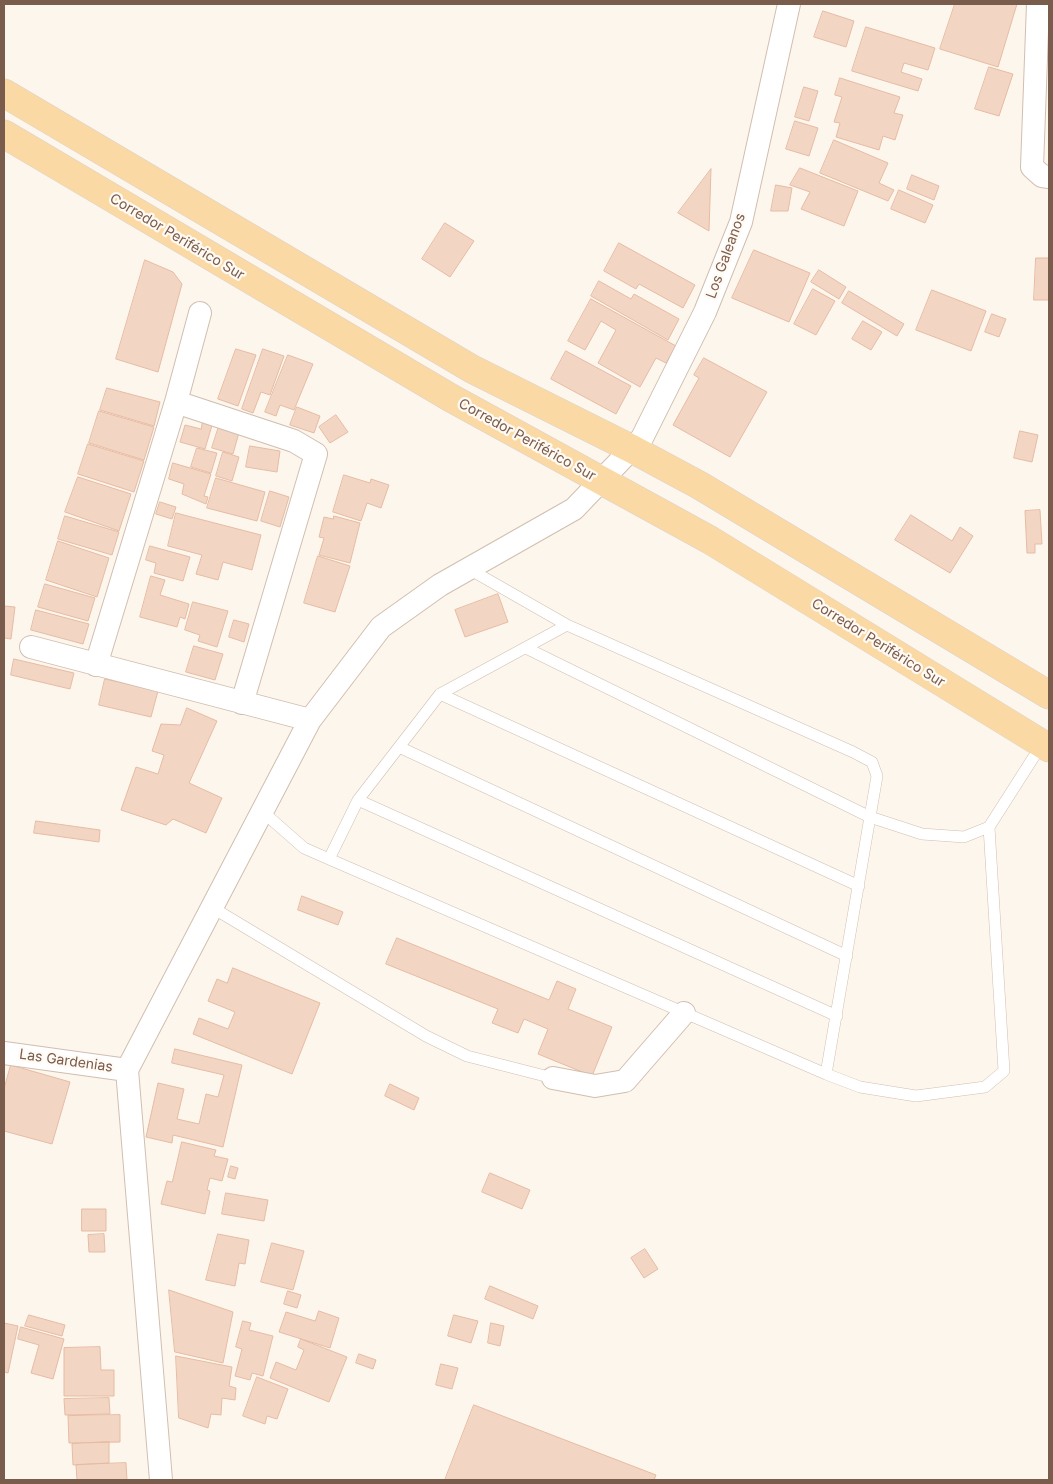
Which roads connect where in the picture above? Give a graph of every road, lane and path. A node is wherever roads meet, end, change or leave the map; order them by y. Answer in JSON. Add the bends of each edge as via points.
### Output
{"nodes":[{"id":1,"x":1038,"y":4,"type":"edge"},
{"id":2,"x":782,"y":7,"type":"edge"},
{"id":3,"x":4,"y":93,"type":"edge"},
{"id":4,"x":4,"y":134,"type":"edge"},
{"id":5,"x":1049,"y":178,"type":"edge"},
{"id":6,"x":200,"y":313,"type":"dead end"},
{"id":7,"x":176,"y":402,"type":"junction"},
{"id":8,"x":632,"y":449,"type":"junction"},
{"id":9,"x":602,"y":481,"type":"junction"},
{"id":10,"x":469,"y":569,"type":"junction"},
{"id":11,"x":567,"y":625,"type":"junction"},
{"id":12,"x":31,"y":647,"type":"dead end"},
{"id":13,"x":526,"y":648,"type":"junction"},
{"id":14,"x":96,"y":665,"type":"junction"},
{"id":15,"x":440,"y":694,"type":"junction"},
{"id":16,"x":1049,"y":695,"type":"edge"},
{"id":17,"x":242,"y":703,"type":"junction"},
{"id":18,"x":310,"y":720,"type":"junction"},
{"id":19,"x":1046,"y":746,"type":"edge"},
{"id":20,"x":399,"y":747,"type":"junction"},
{"id":21,"x":358,"y":800,"type":"junction"},
{"id":22,"x":263,"y":812,"type":"junction"},
{"id":23,"x":870,"y":817,"type":"junction"},
{"id":24,"x":988,"y":827,"type":"junction"},
{"id":25,"x":329,"y":859,"type":"junction"},
{"id":26,"x":859,"y":886,"type":"junction"},
{"id":27,"x":213,"y":908,"type":"junction"},
{"id":28,"x":847,"y":956,"type":"junction"},
{"id":29,"x":684,"y":1013,"type":"junction"},
{"id":30,"x":837,"y":1016,"type":"junction"},
{"id":31,"x":4,"y":1053,"type":"edge"},
{"id":32,"x":127,"y":1070,"type":"junction"},
{"id":33,"x":826,"y":1074,"type":"junction"},
{"id":34,"x":553,"y":1078,"type":"joint"},
{"id":35,"x":161,"y":1480,"type":"edge"}],
"edges":[{"from":1,"to":5,"type":"street","via":[[1032,167]]},
{"from":2,"to":8,"type":"street","name":"Los Galeanos","via":[[740,222],[705,312],[642,438]]},
{"from":3,"to":8,"type":"main road","via":[[472,369]]},
{"from":4,"to":9,"type":"main road","name":"Corredor Periférico Sur","via":[[451,398]]},
{"from":6,"to":7,"type":"street"},
{"from":7,"to":14,"type":"street"},
{"from":7,"to":17,"type":"street","via":[[294,442],[316,454]]},
{"from":8,"to":9,"type":"street","name":"Los Galeanos"},
{"from":8,"to":16,"type":"main road","via":[[699,485]]},
{"from":9,"to":10,"type":"street","name":"Los Galeanos","via":[[574,509]]},
{"from":9,"to":19,"type":"main road","name":"Corredor Periférico Sur","via":[[710,540]]},
{"from":10,"to":11,"type":"lane"},
{"from":10,"to":18,"type":"street","name":"Los Galeanos","via":[[440,585],[382,626]]},
{"from":11,"to":13,"type":"lane"},
{"from":11,"to":23,"type":"lane","via":[[872,762],[877,776]]},
{"from":12,"to":14,"type":"street"},
{"from":13,"to":15,"type":"lane"},
{"from":13,"to":23,"type":"lane"},
{"from":14,"to":17,"type":"street"},
{"from":15,"to":20,"type":"lane"},
{"from":15,"to":26,"type":"lane"},
{"from":17,"to":18,"type":"street"},
{"from":18,"to":22,"type":"street","name":"Los Galeanos"},
{"from":19,"to":24,"type":"lane"},
{"from":20,"to":21,"type":"lane"},
{"from":20,"to":28,"type":"lane"},
{"from":21,"to":25,"type":"lane"},
{"from":21,"to":30,"type":"lane"},
{"from":22,"to":25,"type":"lane","via":[[304,848]]},
{"from":22,"to":27,"type":"street","name":"Los Galeanos"},
{"from":23,"to":24,"type":"lane","via":[[930,834],[964,837]]},
{"from":23,"to":26,"type":"lane"},
{"from":24,"to":33,"type":"lane","via":[[1004,1071],[986,1087],[916,1096],[860,1087]]},
{"from":25,"to":29,"type":"lane"},
{"from":26,"to":28,"type":"lane"},
{"from":27,"to":32,"type":"street","name":"Los Galeanos"},
{"from":27,"to":34,"type":"lane","via":[[426,1036],[467,1056]]},
{"from":28,"to":30,"type":"lane"},
{"from":29,"to":33,"type":"lane"},
{"from":29,"to":34,"type":"street","via":[[625,1080],[595,1086]]},
{"from":30,"to":33,"type":"lane"},
{"from":31,"to":32,"type":"street","name":"Las Gardenias"},
{"from":32,"to":35,"type":"street"}]}
